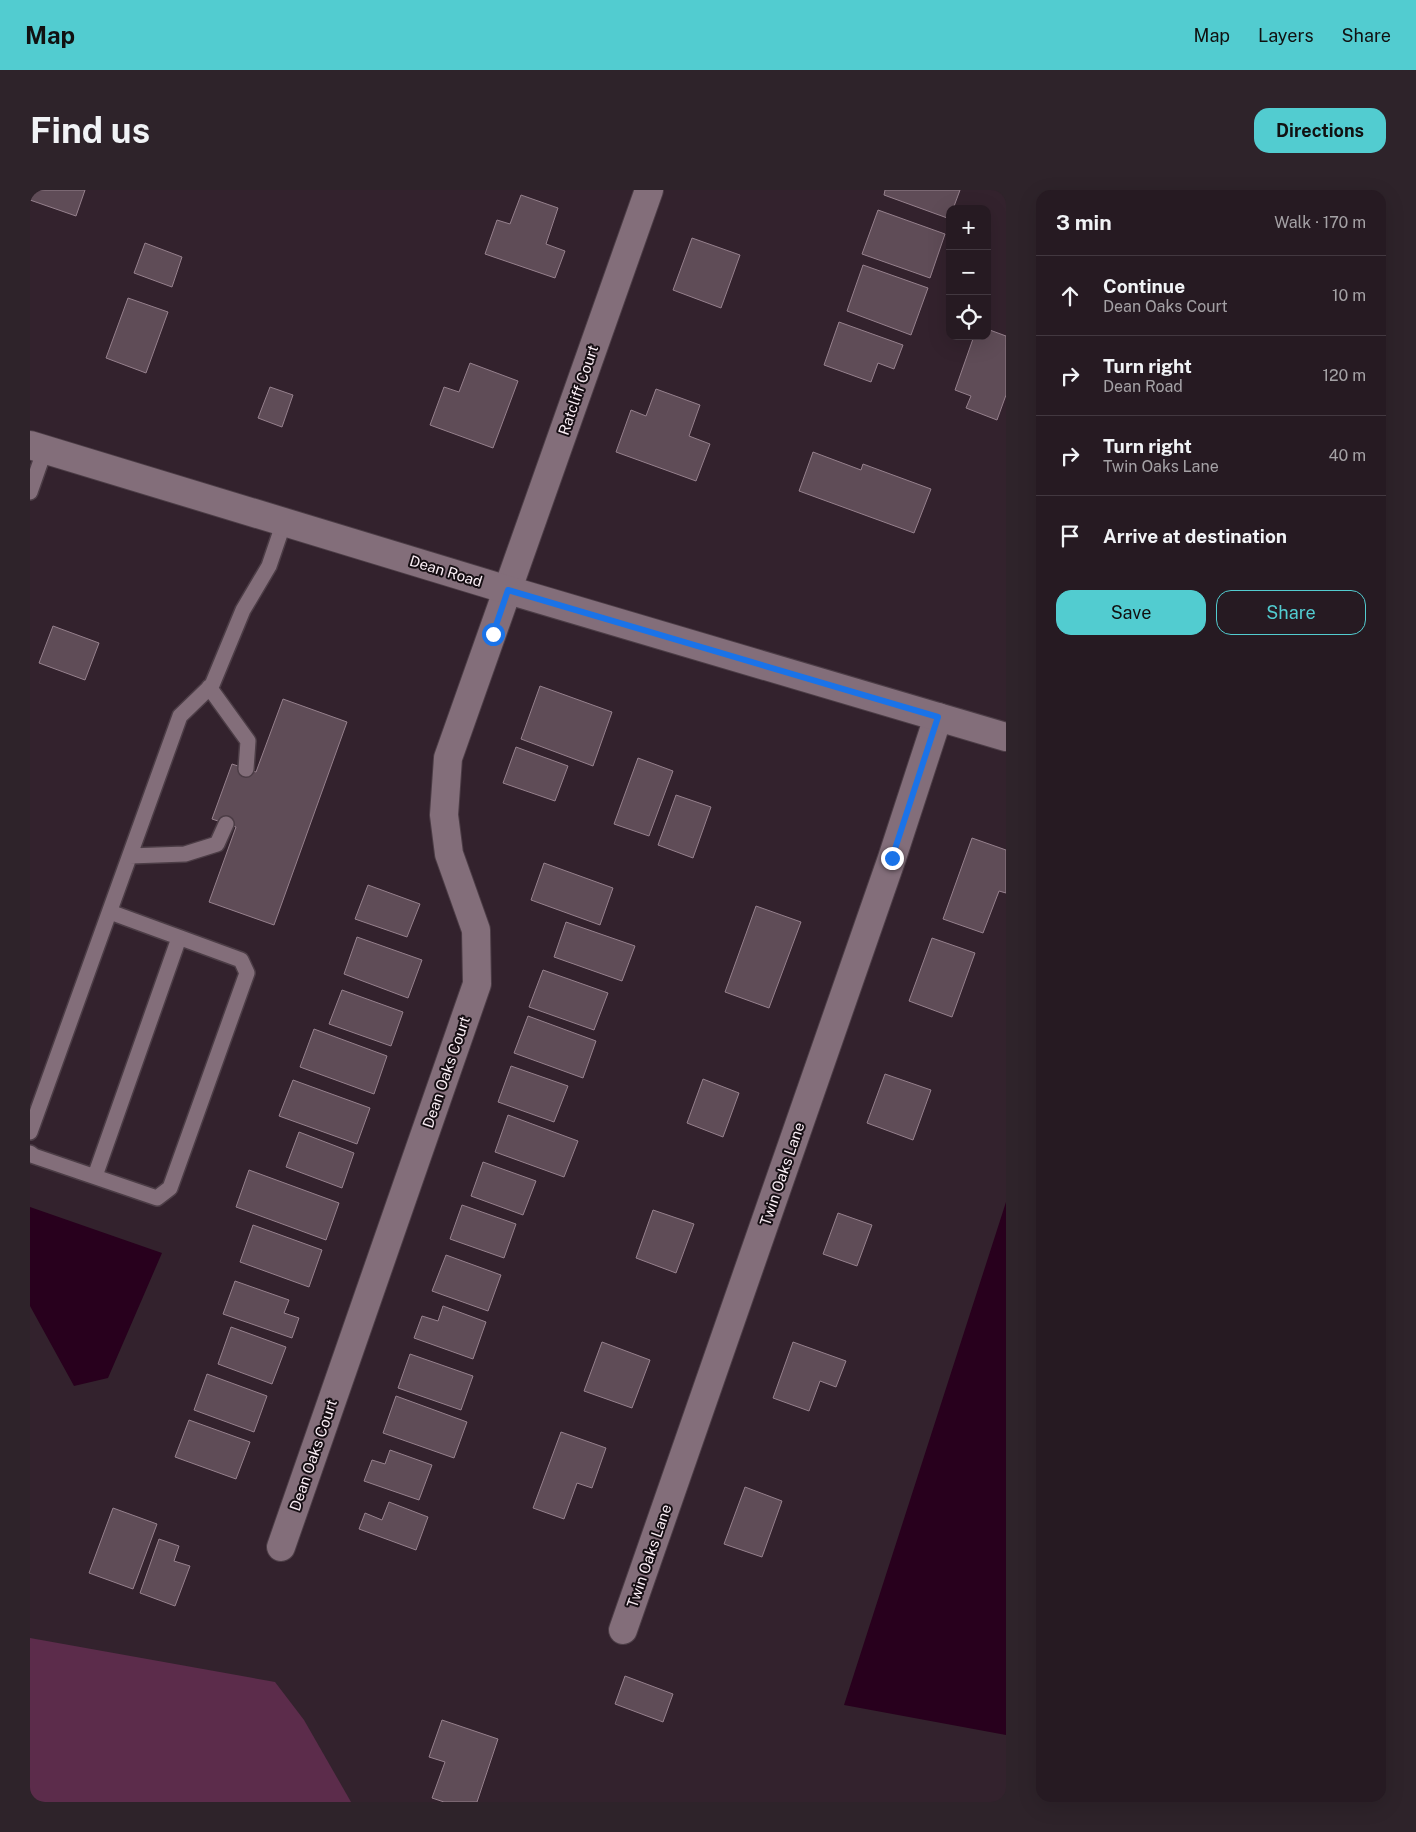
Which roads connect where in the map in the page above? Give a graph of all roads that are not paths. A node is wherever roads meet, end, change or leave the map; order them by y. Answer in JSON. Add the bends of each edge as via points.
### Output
{"nodes":[{"id":1,"x":649,"y":190,"type":"edge"},
{"id":2,"x":37,"y":447,"type":"edge"},
{"id":3,"x":30,"y":492,"type":"edge"},
{"id":4,"x":284,"y":522,"type":"junction"},
{"id":5,"x":508,"y":590,"type":"junction"},
{"id":6,"x":209,"y":688,"type":"junction"},
{"id":7,"x":938,"y":717,"type":"junction"},
{"id":8,"x":1006,"y":736,"type":"edge"},
{"id":9,"x":246,"y":768,"type":"dead end"},
{"id":10,"x":226,"y":824,"type":"dead end"},
{"id":11,"x":130,"y":856,"type":"junction"},
{"id":12,"x":110,"y":912,"type":"junction"},
{"id":13,"x":180,"y":938,"type":"junction"},
{"id":14,"x":30,"y":1132,"type":"edge"},
{"id":15,"x":30,"y":1152,"type":"edge"},
{"id":16,"x":95,"y":1176,"type":"junction"},
{"id":17,"x":281,"y":1547,"type":"dead end"},
{"id":18,"x":623,"y":1630,"type":"dead end"}],
"edges":[{"from":1,"to":5,"type":"street","name":"Ratcliff Court"},
{"from":2,"to":3,"type":"lane"},
{"from":2,"to":4,"type":"street","name":"Dean Road"},
{"from":4,"to":5,"type":"street","name":"Dean Road"},
{"from":4,"to":6,"type":"lane","via":[[269,566],[243,610]]},
{"from":5,"to":7,"type":"street","name":"Dean Road"},
{"from":5,"to":17,"type":"street","name":"Dean Oaks Court","via":[[448,758],[446,777],[444,815],[449,854],[476,930],[477,984]]},
{"from":6,"to":9,"type":"lane","via":[[248,741]]},
{"from":6,"to":11,"type":"lane","via":[[180,716]]},
{"from":7,"to":8,"type":"street","name":"Dean Road"},
{"from":7,"to":18,"type":"street","name":"Twin Oaks Lane"},
{"from":10,"to":11,"type":"lane","via":[[217,844],[185,854]]},
{"from":11,"to":12,"type":"lane"},
{"from":12,"to":13,"type":"lane"},
{"from":12,"to":14,"type":"lane"},
{"from":13,"to":16,"type":"lane"},
{"from":13,"to":16,"type":"lane","via":[[241,960],[247,973],[170,1188],[157,1198]]},
{"from":15,"to":16,"type":"lane"}]}
